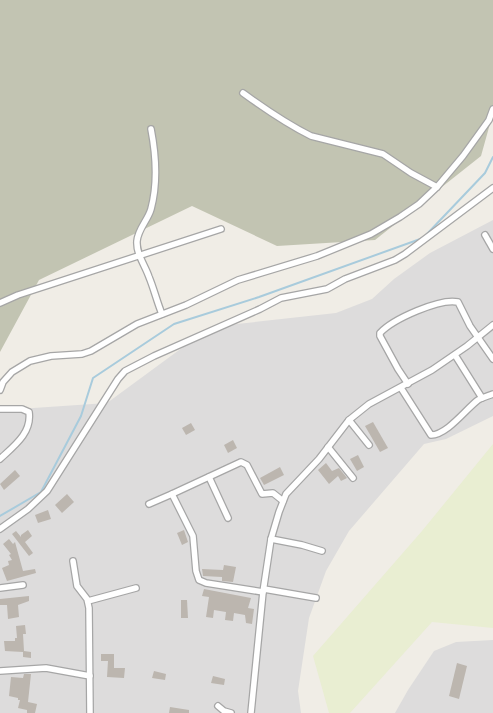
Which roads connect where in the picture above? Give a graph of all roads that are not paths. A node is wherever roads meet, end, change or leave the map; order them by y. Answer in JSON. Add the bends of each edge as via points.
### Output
{"nodes":[{"id":1,"x":243,"y":93,"type":"dead end"},
{"id":2,"x":493,"y":109,"type":"edge"},
{"id":3,"x":491,"y":119,"type":"edge"},
{"id":4,"x":151,"y":129,"type":"dead end"},
{"id":5,"x":437,"y":186,"type":"junction"},
{"id":6,"x":493,"y":188,"type":"edge"},
{"id":7,"x":221,"y":229,"type":"dead end"},
{"id":8,"x":485,"y":235,"type":"dead end"},
{"id":9,"x":493,"y":249,"type":"edge"},
{"id":10,"x":139,"y":256,"type":"junction"},
{"id":11,"x":0,"y":303,"type":"edge"},
{"id":12,"x":162,"y":314,"type":"junction"},
{"id":13,"x":493,"y":325,"type":"edge"},
{"id":14,"x":478,"y":338,"type":"junction"},
{"id":15,"x":455,"y":355,"type":"junction"},
{"id":16,"x":493,"y":359,"type":"edge"},
{"id":17,"x":408,"y":384,"type":"junction"},
{"id":18,"x":401,"y":388,"type":"junction"},
{"id":19,"x":0,"y":390,"type":"edge"},
{"id":20,"x":493,"y":394,"type":"edge"},
{"id":21,"x":482,"y":398,"type":"junction"},
{"id":22,"x":0,"y":409,"type":"edge"},
{"id":23,"x":349,"y":420,"type":"junction"},
{"id":24,"x":369,"y":445,"type":"dead end"},
{"id":25,"x":328,"y":447,"type":"junction"},
{"id":26,"x":0,"y":459,"type":"edge"},
{"id":27,"x":209,"y":477,"type":"junction"},
{"id":28,"x":354,"y":478,"type":"dead end"},
{"id":29,"x":172,"y":494,"type":"junction"},
{"id":30,"x":283,"y":501,"type":"junction"},
{"id":31,"x":149,"y":504,"type":"dead end"},
{"id":32,"x":228,"y":518,"type":"dead end"},
{"id":33,"x":0,"y":530,"type":"edge"},
{"id":34,"x":271,"y":539,"type":"junction"},
{"id":35,"x":322,"y":551,"type":"dead end"},
{"id":36,"x":73,"y":561,"type":"dead end"},
{"id":37,"x":23,"y":585,"type":"dead end"},
{"id":38,"x":0,"y":588,"type":"edge"},
{"id":39,"x":136,"y":588,"type":"dead end"},
{"id":40,"x":264,"y":591,"type":"junction"},
{"id":41,"x":316,"y":598,"type":"dead end"},
{"id":42,"x":88,"y":601,"type":"junction"},
{"id":43,"x":0,"y":671,"type":"edge"},
{"id":44,"x":90,"y":676,"type":"junction"},
{"id":45,"x":218,"y":706,"type":"dead end"},
{"id":46,"x":90,"y":713,"type":"edge"},
{"id":47,"x":231,"y":713,"type":"edge"},
{"id":48,"x":252,"y":713,"type":"edge"}],
"edges":[{"from":1,"to":5,"type":"street","via":[[302,132],[383,154]]},
{"from":2,"to":3,"type":"street"},
{"from":3,"to":5,"type":"street"},
{"from":4,"to":10,"type":"street","via":[[156,154],[154,188],[151,210],[137,239]]},
{"from":5,"to":12,"type":"street","via":[[406,213],[371,234],[317,256],[238,280]]},
{"from":6,"to":33,"type":"street","via":[[395,260],[344,279],[327,289],[281,298],[125,371],[47,491]]},
{"from":7,"to":10,"type":"street"},
{"from":8,"to":9,"type":"street"},
{"from":10,"to":11,"type":"street"},
{"from":10,"to":12,"type":"street"},
{"from":12,"to":19,"type":"street","via":[[137,324],[91,351],[30,361],[12,372]]},
{"from":13,"to":14,"type":"street"},
{"from":14,"to":15,"type":"street"},
{"from":14,"to":16,"type":"street"},
{"from":14,"to":17,"type":"street","via":[[456,301],[413,312],[388,326],[380,336]]},
{"from":15,"to":17,"type":"street"},
{"from":15,"to":21,"type":"street"},
{"from":17,"to":18,"type":"street"},
{"from":18,"to":21,"type":"street","via":[[431,435],[450,425]]},
{"from":18,"to":23,"type":"street","via":[[369,404]]},
{"from":20,"to":21,"type":"street"},
{"from":22,"to":26,"type":"street","via":[[22,409],[29,412],[30,420],[26,432]]},
{"from":23,"to":24,"type":"street"},
{"from":23,"to":25,"type":"street"},
{"from":25,"to":28,"type":"street"},
{"from":25,"to":30,"type":"street","via":[[292,486]]},
{"from":27,"to":29,"type":"street"},
{"from":27,"to":30,"type":"street","via":[[244,462],[262,494],[273,493]]},
{"from":27,"to":32,"type":"street"},
{"from":29,"to":31,"type":"street"},
{"from":29,"to":40,"type":"street","via":[[193,536],[199,580]]},
{"from":30,"to":34,"type":"street"},
{"from":34,"to":35,"type":"street"},
{"from":34,"to":40,"type":"street"},
{"from":36,"to":42,"type":"street","via":[[77,586]]},
{"from":37,"to":38,"type":"street"},
{"from":39,"to":42,"type":"street"},
{"from":40,"to":41,"type":"street"},
{"from":40,"to":48,"type":"street"},
{"from":42,"to":44,"type":"street"},
{"from":43,"to":44,"type":"street","via":[[46,668]]},
{"from":44,"to":46,"type":"street"},
{"from":45,"to":47,"type":"street"}]}
